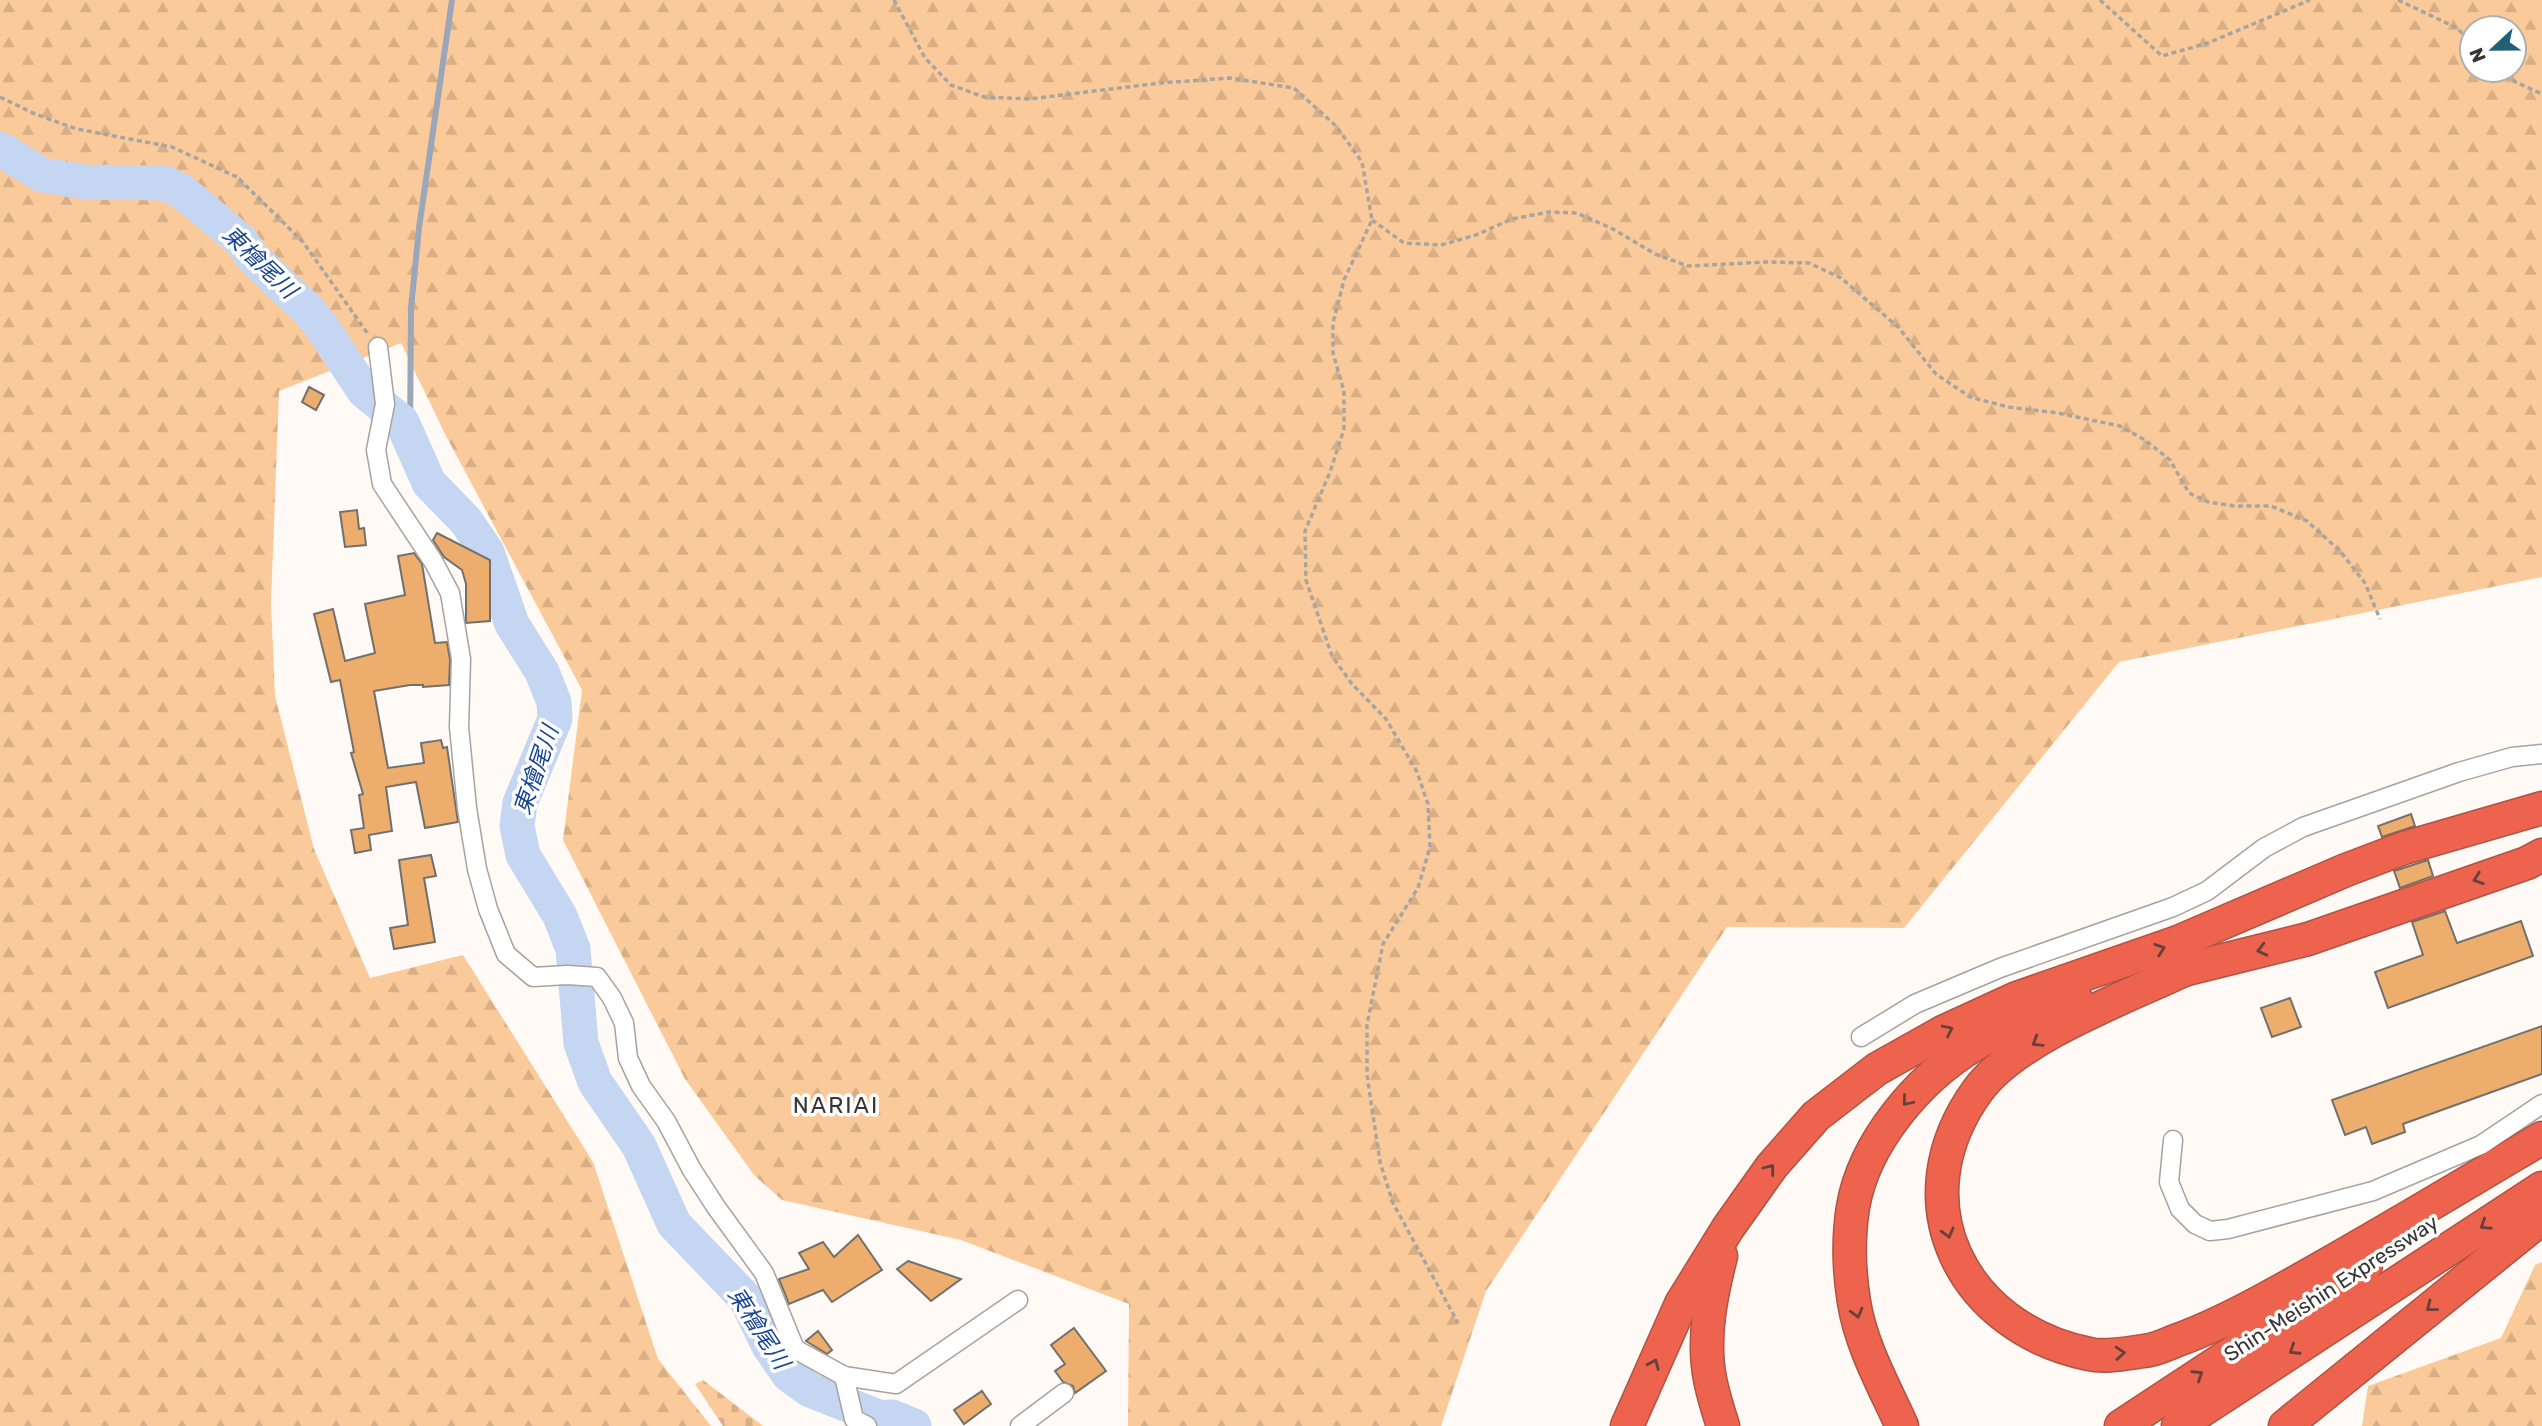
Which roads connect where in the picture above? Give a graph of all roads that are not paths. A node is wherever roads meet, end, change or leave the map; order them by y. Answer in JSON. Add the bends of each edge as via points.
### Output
{"nodes":[{"id":1,"x":378,"y":347,"type":"road end"},
{"id":2,"x":2542,"y":754,"type":"edge"},
{"id":3,"x":2542,"y":808,"type":"edge"},
{"id":4,"x":2542,"y":855,"type":"edge"},
{"id":5,"x":2186,"y":969,"type":"junction"},
{"id":6,"x":1861,"y":1037,"type":"dead end"},
{"id":7,"x":2542,"y":1104,"type":"edge"},
{"id":8,"x":2542,"y":1138,"type":"edge"},
{"id":9,"x":2173,"y":1140,"type":"dead end"},
{"id":10,"x":2542,"y":1150,"type":"edge"},
{"id":11,"x":2542,"y":1188,"type":"edge"},
{"id":12,"x":2542,"y":1218,"type":"edge"},
{"id":13,"x":1728,"y":1228,"type":"junction"},
{"id":14,"x":1018,"y":1300,"type":"dead end"},
{"id":15,"x":844,"y":1376,"type":"junction"},
{"id":16,"x":1064,"y":1393,"type":"dead end"},
{"id":17,"x":867,"y":1426,"type":"edge"},
{"id":18,"x":1020,"y":1426,"type":"edge"},
{"id":19,"x":1627,"y":1426,"type":"edge"},
{"id":20,"x":1723,"y":1426,"type":"edge"},
{"id":21,"x":1902,"y":1426,"type":"edge"},
{"id":22,"x":2121,"y":1426,"type":"edge"},
{"id":23,"x":2178,"y":1426,"type":"edge"},
{"id":24,"x":2285,"y":1426,"type":"edge"}],
"edges":[{"from":1,"to":15,"type":"street","via":[[385,404],[376,450],[382,484],[450,593],[461,659],[459,727],[467,808],[477,869],[506,954],[533,977],[597,977],[624,1023],[628,1058],[641,1086],[716,1207],[764,1273],[795,1349]]},
{"from":2,"to":6,"type":"street","via":[[2459,772],[2303,827],[2264,848],[2207,891],[1988,973],[1915,1004]]},
{"from":13,"to":3,"type":"highway","one_way":true,"via":[[1772,1166],[1816,1116],[1877,1069],[1944,1032],[2017,998],[2178,943],[2369,861]]},
{"from":4,"to":5,"type":"highway","one_way":true,"via":[[2308,939]]},
{"from":5,"to":8,"type":"highway","one_way":true,"via":[[2059,1028],[2011,1058],[1979,1088],[1959,1120],[1947,1153],[1942,1194],[1947,1231],[1957,1258],[1973,1287],[2000,1314],[2043,1341],[2092,1355],[2148,1351],[2202,1332],[2374,1240]]},
{"from":5,"to":21,"type":"highway","one_way":true,"via":[[2096,995],[1975,1044],[1907,1100],[1882,1135],[1853,1205],[1849,1255],[1854,1304],[1870,1358]]},
{"from":7,"to":9,"type":"street","via":[[2480,1145],[2373,1191],[2210,1231],[2194,1224],[2180,1209],[2169,1182]]},
{"from":22,"to":10,"type":"highway","name":"Shin-Meishin Expressway","one_way":true},
{"from":11,"to":23,"type":"highway","name":"Shin-Meishin Expressway","one_way":true},
{"from":12,"to":24,"type":"highway","one_way":true},
{"from":19,"to":13,"type":"highway","one_way":true,"via":[[1681,1304]]},
{"from":13,"to":20,"type":"highway","via":[[1711,1293],[1707,1331],[1710,1377]]},
{"from":14,"to":15,"type":"street","via":[[896,1384]]},
{"from":15,"to":17,"type":"street","via":[[854,1419]]},
{"from":16,"to":18,"type":"street"}]}
